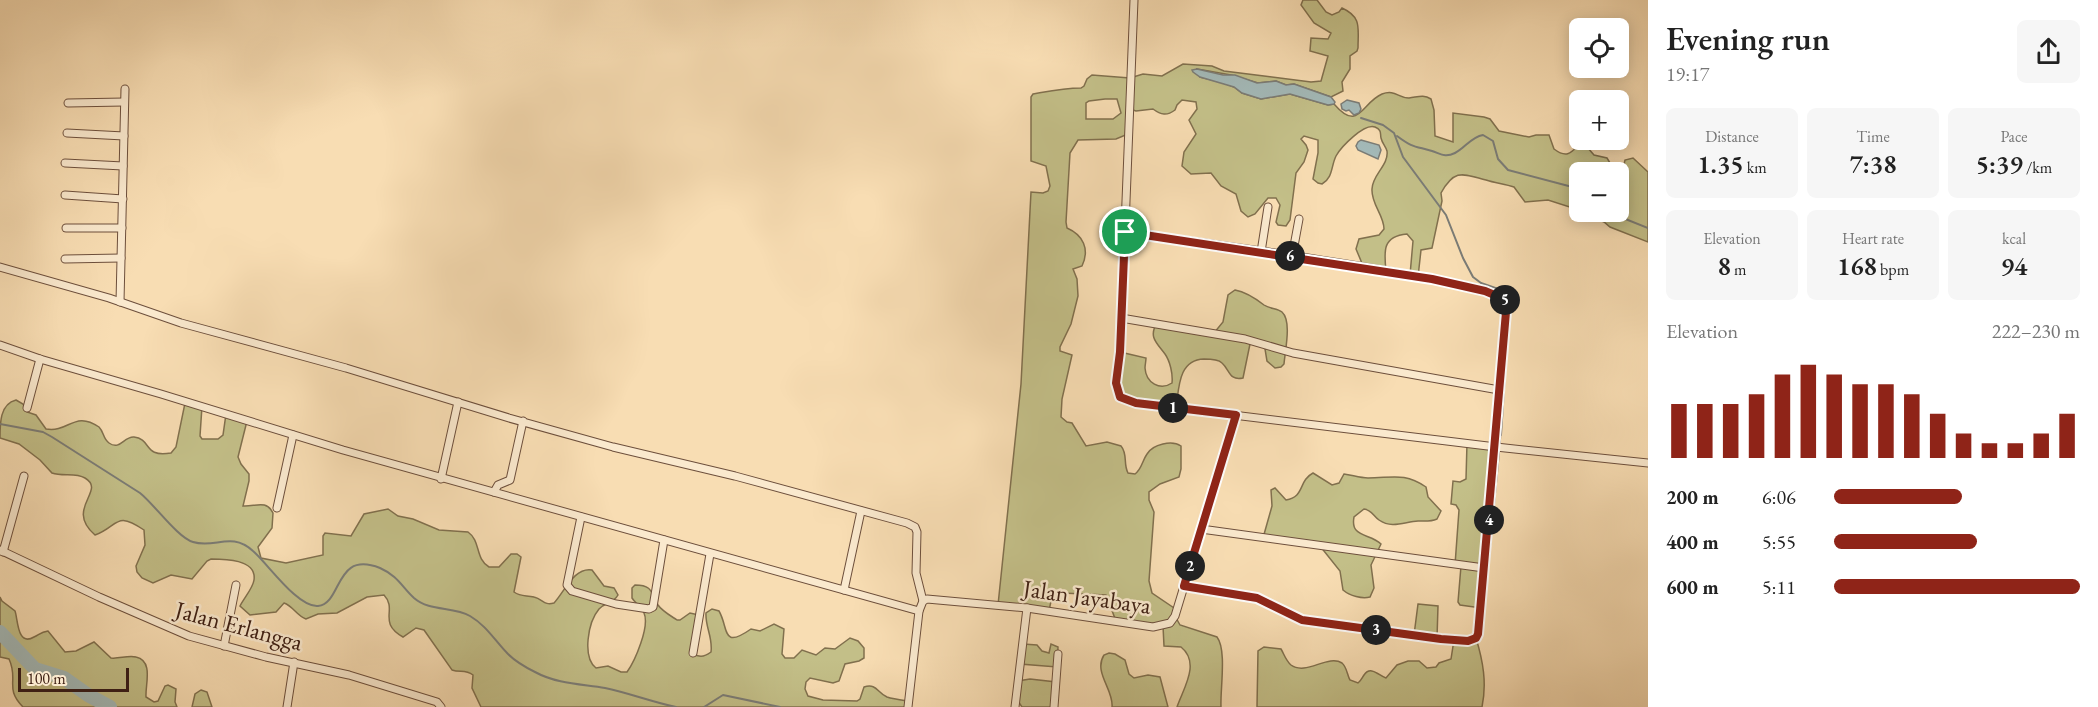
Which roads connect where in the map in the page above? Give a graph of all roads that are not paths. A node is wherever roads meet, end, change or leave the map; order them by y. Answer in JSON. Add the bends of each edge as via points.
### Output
{"nodes":[{"id":1,"x":1134,"y":0,"type":"edge"},
{"id":2,"x":125,"y":88,"type":"dead end"},
{"id":3,"x":124,"y":102,"type":"junction"},
{"id":4,"x":68,"y":103,"type":"dead end"},
{"id":5,"x":68,"y":133,"type":"dead end"},
{"id":6,"x":124,"y":136,"type":"junction"},
{"id":7,"x":65,"y":164,"type":"dead end"},
{"id":8,"x":123,"y":166,"type":"junction"},
{"id":9,"x":65,"y":195,"type":"dead end"},
{"id":10,"x":123,"y":200,"type":"junction"},
{"id":11,"x":1268,"y":207,"type":"dead end"},
{"id":12,"x":1299,"y":219,"type":"dead end"},
{"id":13,"x":66,"y":228,"type":"dead end"},
{"id":14,"x":122,"y":228,"type":"junction"},
{"id":15,"x":1125,"y":232,"type":"junction"},
{"id":16,"x":1261,"y":252,"type":"junction"},
{"id":17,"x":1292,"y":257,"type":"junction"},
{"id":18,"x":121,"y":258,"type":"junction"},
{"id":19,"x":65,"y":259,"type":"dead end"},
{"id":20,"x":0,"y":267,"type":"edge"},
{"id":21,"x":120,"y":302,"type":"junction"},
{"id":22,"x":1121,"y":318,"type":"junction"},
{"id":23,"x":0,"y":345,"type":"edge"},
{"id":24,"x":40,"y":359,"type":"junction"},
{"id":25,"x":1499,"y":390,"type":"junction"},
{"id":26,"x":458,"y":402,"type":"junction"},
{"id":27,"x":27,"y":408,"type":"dead end"},
{"id":28,"x":1236,"y":415,"type":"junction"},
{"id":29,"x":523,"y":422,"type":"junction"},
{"id":30,"x":293,"y":435,"type":"junction"},
{"id":31,"x":1496,"y":447,"type":"junction"},
{"id":32,"x":1648,"y":463,"type":"edge"},
{"id":33,"x":24,"y":476,"type":"dead end"},
{"id":34,"x":441,"y":478,"type":"junction"},
{"id":35,"x":494,"y":492,"type":"junction"},
{"id":36,"x":277,"y":508,"type":"dead end"},
{"id":37,"x":861,"y":511,"type":"junction"},
{"id":38,"x":581,"y":517,"type":"junction"},
{"id":39,"x":1201,"y":529,"type":"junction"},
{"id":40,"x":664,"y":540,"type":"junction"},
{"id":41,"x":2,"y":551,"type":"edge"},
{"id":42,"x":710,"y":554,"type":"junction"},
{"id":43,"x":1484,"y":568,"type":"junction"},
{"id":44,"x":236,"y":585,"type":"dead end"},
{"id":45,"x":1184,"y":586,"type":"junction"},
{"id":46,"x":844,"y":590,"type":"junction"},
{"id":47,"x":923,"y":601,"type":"junction"},
{"id":48,"x":1028,"y":608,"type":"junction"},
{"id":49,"x":919,"y":611,"type":"junction"},
{"id":50,"x":224,"y":646,"type":"junction"},
{"id":51,"x":693,"y":653,"type":"dead end"},
{"id":52,"x":1058,"y":654,"type":"dead end"},
{"id":53,"x":294,"y":662,"type":"junction"},
{"id":54,"x":287,"y":707,"type":"edge"},
{"id":55,"x":441,"y":707,"type":"edge"},
{"id":56,"x":908,"y":707,"type":"edge"},
{"id":57,"x":1014,"y":707,"type":"edge"},
{"id":58,"x":1054,"y":707,"type":"edge"}],
"edges":[{"from":1,"to":15,"type":"street"},
{"from":2,"to":3,"type":"street"},
{"from":3,"to":4,"type":"street"},
{"from":3,"to":6,"type":"street"},
{"from":5,"to":6,"type":"street"},
{"from":6,"to":8,"type":"street"},
{"from":7,"to":8,"type":"street"},
{"from":8,"to":10,"type":"street"},
{"from":9,"to":10,"type":"street"},
{"from":10,"to":14,"type":"street"},
{"from":11,"to":16,"type":"street"},
{"from":12,"to":17,"type":"street"},
{"from":13,"to":14,"type":"street"},
{"from":14,"to":18,"type":"street"},
{"from":15,"to":16,"type":"street"},
{"from":15,"to":22,"type":"street"},
{"from":16,"to":17,"type":"street"},
{"from":17,"to":25,"type":"street","via":[[1432,279],[1502,297],[1506,312]]},
{"from":18,"to":19,"type":"street"},
{"from":18,"to":21,"type":"street"},
{"from":20,"to":21,"type":"street"},
{"from":21,"to":26,"type":"street"},
{"from":22,"to":25,"type":"street"},
{"from":22,"to":28,"type":"street","via":[[1116,383],[1120,397],[1136,403]]},
{"from":23,"to":24,"type":"street"},
{"from":24,"to":27,"type":"street"},
{"from":24,"to":30,"type":"street"},
{"from":25,"to":31,"type":"street"},
{"from":26,"to":29,"type":"street"},
{"from":26,"to":34,"type":"street"},
{"from":28,"to":31,"type":"street"},
{"from":28,"to":39,"type":"street","name":"Jalan Jayabaya"},
{"from":29,"to":35,"type":"street","via":[[510,480],[498,485]]},
{"from":29,"to":37,"type":"street"},
{"from":30,"to":34,"type":"street"},
{"from":30,"to":36,"type":"street"},
{"from":31,"to":32,"type":"street"},
{"from":31,"to":43,"type":"street"},
{"from":33,"to":41,"type":"street"},
{"from":34,"to":35,"type":"street"},
{"from":35,"to":38,"type":"street"},
{"from":37,"to":46,"type":"street"},
{"from":37,"to":47,"type":"street","via":[[915,527],[916,573]]},
{"from":38,"to":40,"type":"street"},
{"from":38,"to":40,"type":"street","via":[[567,585],[572,591],[616,604],[653,607]]},
{"from":39,"to":43,"type":"street"},
{"from":39,"to":45,"type":"street","name":"Jalan Jayabaya"},
{"from":40,"to":42,"type":"street"},
{"from":41,"to":50,"type":"street","name":"Jalan Erlangga","via":[[157,623]]},
{"from":42,"to":46,"type":"street"},
{"from":42,"to":51,"type":"street"},
{"from":43,"to":45,"type":"street","via":[[1478,636],[1468,641],[1302,620],[1257,598]]},
{"from":44,"to":50,"type":"street"},
{"from":45,"to":48,"type":"street","name":"Jalan Jayabaya","via":[[1175,616],[1164,626]]},
{"from":46,"to":49,"type":"street"},
{"from":47,"to":48,"type":"street","name":"Jalan Jayabaya","via":[[934,598]]},
{"from":47,"to":49,"type":"street"},
{"from":48,"to":57,"type":"street"},
{"from":49,"to":56,"type":"street"},
{"from":50,"to":53,"type":"street","name":"Jalan Erlangga"},
{"from":52,"to":58,"type":"street"},
{"from":53,"to":54,"type":"street"},
{"from":53,"to":55,"type":"street","name":"Jalan Erlangga","via":[[437,702]]}]}
